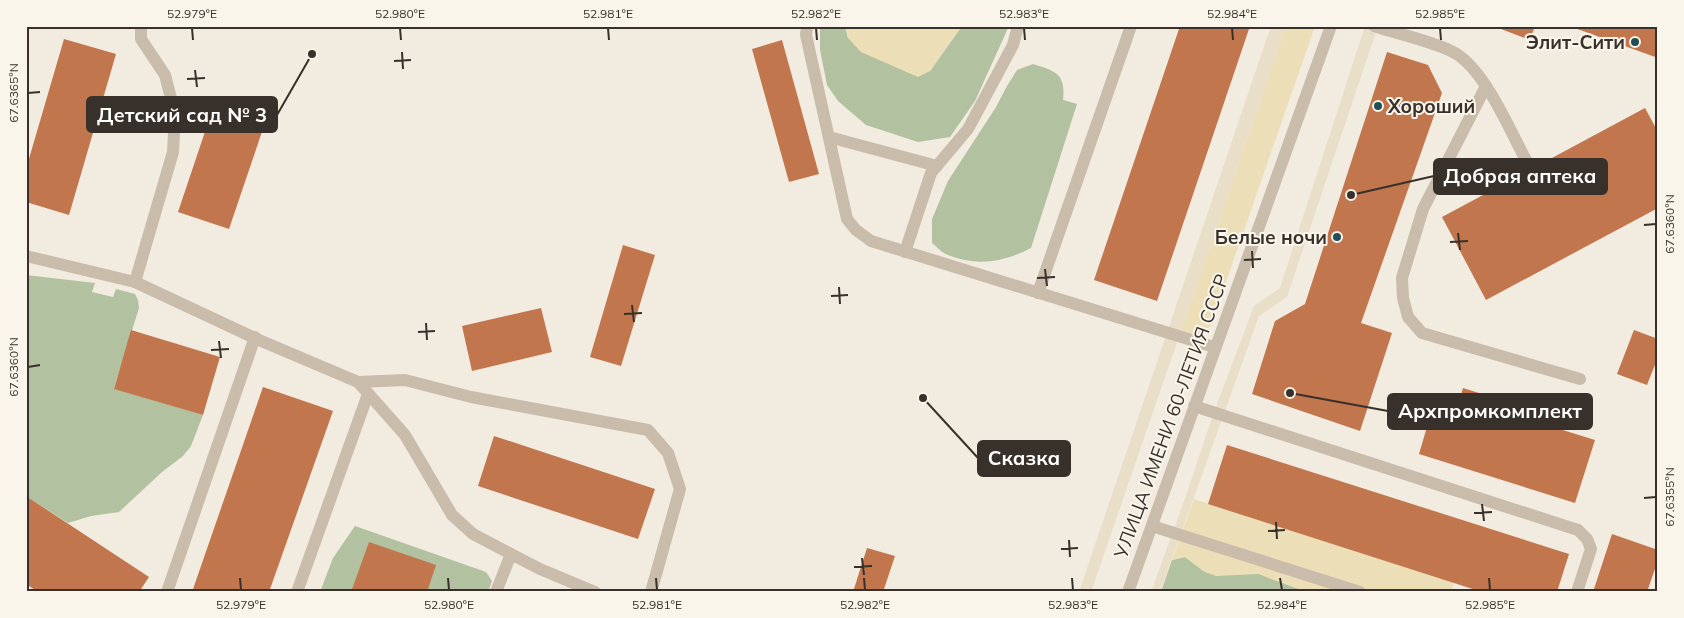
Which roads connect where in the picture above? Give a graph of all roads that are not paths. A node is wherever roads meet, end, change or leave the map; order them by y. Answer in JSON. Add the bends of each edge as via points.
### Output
{"nodes":[{"id":1,"x":141,"y":26,"type":"edge"},
{"id":2,"x":806,"y":26,"type":"edge"},
{"id":3,"x":1018,"y":26,"type":"edge"},
{"id":4,"x":1131,"y":26,"type":"edge"},
{"id":5,"x":1331,"y":26,"type":"edge"},
{"id":6,"x":1374,"y":26,"type":"edge"},
{"id":7,"x":1486,"y":86,"type":"junction"},
{"id":8,"x":829,"y":137,"type":"junction"},
{"id":9,"x":1526,"y":160,"type":"dead end"},
{"id":10,"x":937,"y":166,"type":"junction"},
{"id":11,"x":905,"y":252,"type":"junction"},
{"id":12,"x":26,"y":256,"type":"edge"},
{"id":13,"x":135,"y":282,"type":"junction"},
{"id":14,"x":1038,"y":293,"type":"junction"},
{"id":15,"x":255,"y":337,"type":"junction"},
{"id":16,"x":1214,"y":347,"type":"junction"},
{"id":17,"x":1580,"y":379,"type":"dead end"},
{"id":18,"x":358,"y":382,"type":"junction"},
{"id":19,"x":368,"y":394,"type":"junction"},
{"id":20,"x":1194,"y":406,"type":"junction"},
{"id":21,"x":1152,"y":526,"type":"junction"},
{"id":22,"x":510,"y":554,"type":"junction"},
{"id":23,"x":167,"y":592,"type":"edge"},
{"id":24,"x":297,"y":592,"type":"edge"},
{"id":25,"x":496,"y":592,"type":"edge"},
{"id":26,"x":596,"y":592,"type":"edge"},
{"id":27,"x":651,"y":592,"type":"edge"},
{"id":28,"x":1128,"y":592,"type":"edge"},
{"id":29,"x":1360,"y":592,"type":"edge"},
{"id":30,"x":1577,"y":592,"type":"edge"}],
"edges":[{"from":1,"to":13,"type":"street","via":[[142,39],[165,75],[175,114],[173,152]]},
{"from":2,"to":8,"type":"street"},
{"from":3,"to":10,"type":"street","via":[[1013,45],[968,129]]},
{"from":4,"to":14,"type":"street"},
{"from":5,"to":16,"type":"street","name":"УЛИЦА ИМЕНИ 60-ЛЕТИЯ СССР"},
{"from":6,"to":7,"type":"street","via":[[1452,51]]},
{"from":7,"to":9,"type":"street"},
{"from":7,"to":17,"type":"street","via":[[1423,210],[1402,278],[1408,317],[1422,333]]},
{"from":8,"to":10,"type":"street"},
{"from":8,"to":11,"type":"street","via":[[847,219],[871,241]]},
{"from":10,"to":11,"type":"street","via":[[931,173]]},
{"from":11,"to":14,"type":"street"},
{"from":12,"to":13,"type":"street"},
{"from":13,"to":15,"type":"street"},
{"from":14,"to":16,"type":"street"},
{"from":15,"to":18,"type":"street"},
{"from":15,"to":23,"type":"street"},
{"from":16,"to":20,"type":"street","name":"УЛИЦА ИМЕНИ 60-ЛЕТИЯ СССР"},
{"from":18,"to":19,"type":"street"},
{"from":18,"to":27,"type":"street","via":[[405,380],[472,397],[648,430],[668,453],[680,489]]},
{"from":19,"to":22,"type":"street","via":[[406,435],[452,515],[473,534]]},
{"from":19,"to":24,"type":"street"},
{"from":20,"to":21,"type":"street","name":"УЛИЦА ИМЕНИ 60-ЛЕТИЯ СССР"},
{"from":20,"to":30,"type":"street","via":[[1578,530],[1591,549]]},
{"from":21,"to":28,"type":"street","name":"УЛИЦА ИМЕНИ 60-ЛЕТИЯ СССР"},
{"from":21,"to":29,"type":"street"},
{"from":22,"to":25,"type":"street"},
{"from":22,"to":26,"type":"street"}]}
